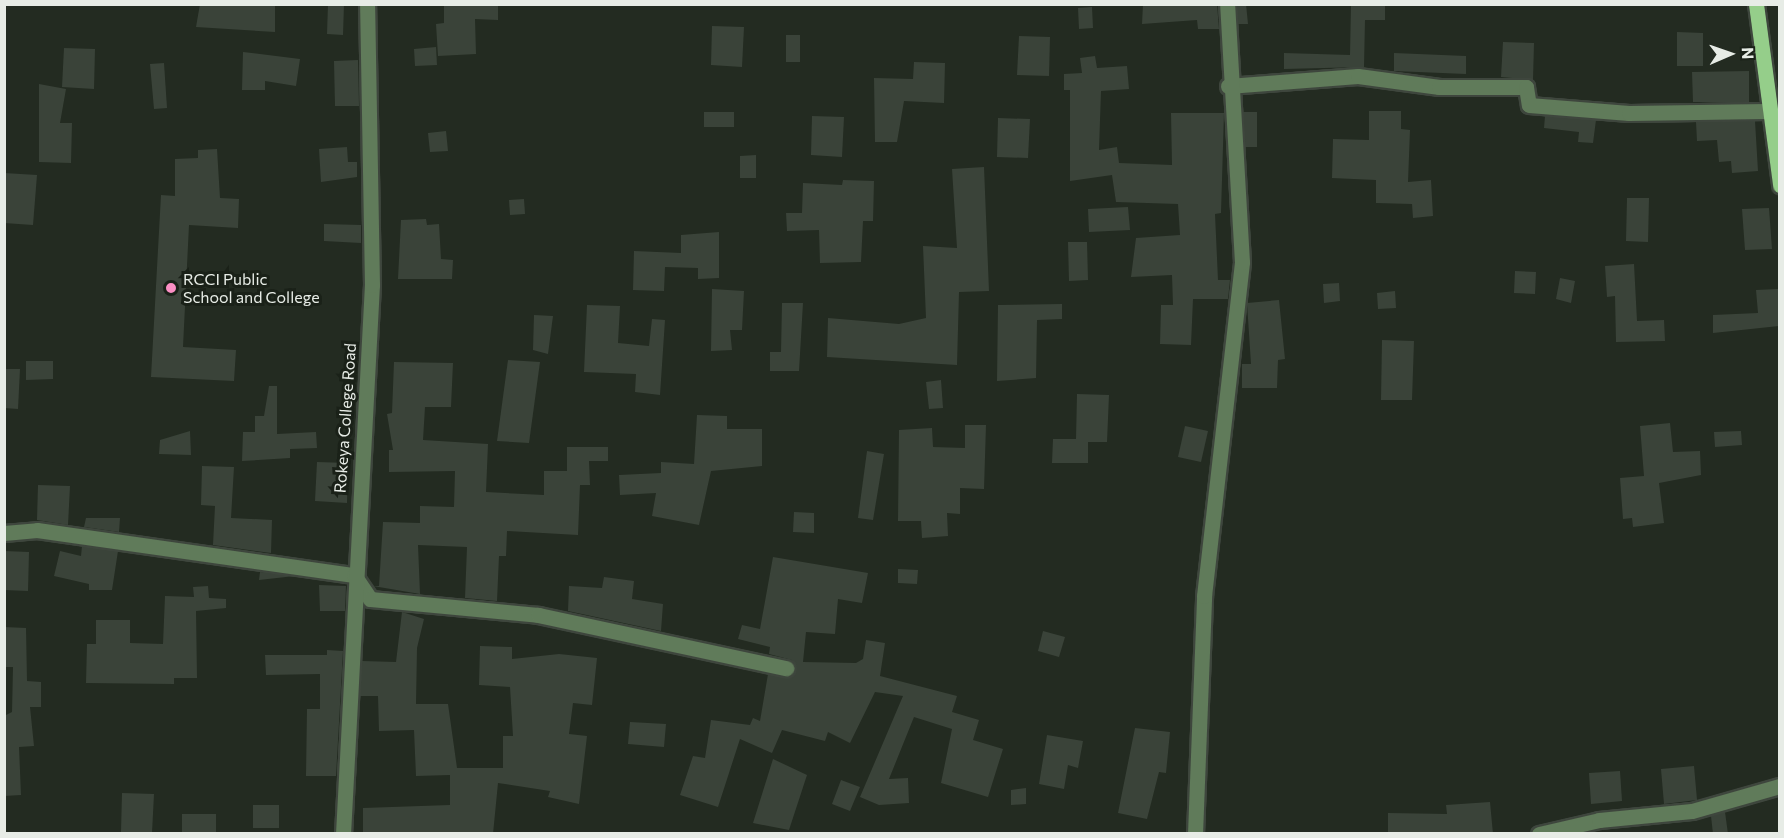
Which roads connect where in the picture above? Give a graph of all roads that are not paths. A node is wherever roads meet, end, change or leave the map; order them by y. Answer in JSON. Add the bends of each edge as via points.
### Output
{"nodes":[{"id":1,"x":367,"y":4,"type":"edge"},
{"id":2,"x":1227,"y":4,"type":"edge"},
{"id":3,"x":1756,"y":4,"type":"edge"},
{"id":4,"x":1228,"y":86,"type":"junction"},
{"id":5,"x":1767,"y":111,"type":"junction"},
{"id":6,"x":1779,"y":185,"type":"edge"},
{"id":7,"x":4,"y":533,"type":"edge"},
{"id":8,"x":354,"y":575,"type":"junction"},
{"id":9,"x":786,"y":668,"type":"dead end"},
{"id":10,"x":1779,"y":786,"type":"edge"},
{"id":11,"x":343,"y":834,"type":"edge"},
{"id":12,"x":1195,"y":834,"type":"edge"},
{"id":13,"x":1539,"y":834,"type":"edge"}],
"edges":[{"from":1,"to":8,"type":"street","name":"Rokeya College Road","via":[[372,285]]},
{"from":2,"to":4,"type":"street"},
{"from":3,"to":5,"type":"main road","via":[[1768,73]]},
{"from":4,"to":5,"type":"street","via":[[1358,76],[1439,87],[1526,87],[1529,105],[1540,106],[1629,113]]},
{"from":4,"to":12,"type":"street","via":[[1242,262],[1204,596]]},
{"from":5,"to":6,"type":"main road"},
{"from":7,"to":8,"type":"street","via":[[37,530]]},
{"from":8,"to":9,"type":"street","via":[[370,599],[538,615]]},
{"from":8,"to":11,"type":"street","name":"Rokeya College Road"},
{"from":10,"to":13,"type":"street","via":[[1692,811],[1599,820]]}]}
